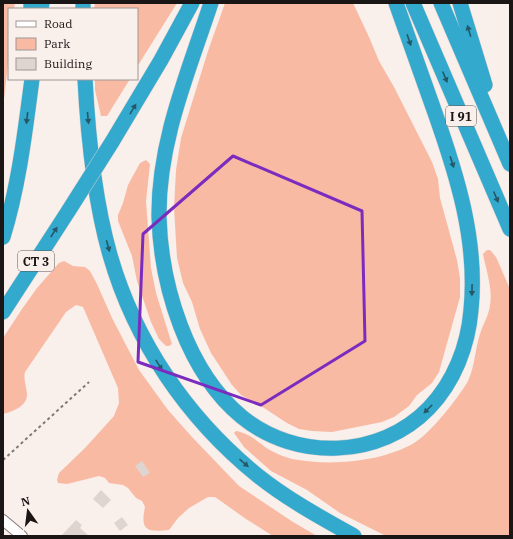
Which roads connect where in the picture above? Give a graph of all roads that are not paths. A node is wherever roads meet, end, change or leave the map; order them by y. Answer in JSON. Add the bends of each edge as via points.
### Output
{"nodes":[{"id":1,"x":192,"y":3,"type":"edge"},
{"id":2,"x":211,"y":3,"type":"edge"},
{"id":3,"x":396,"y":3,"type":"edge"},
{"id":4,"x":413,"y":3,"type":"edge"},
{"id":5,"x":441,"y":3,"type":"edge"},
{"id":6,"x":460,"y":3,"type":"edge"},
{"id":7,"x":32,"y":80,"type":"edge"},
{"id":8,"x":85,"y":80,"type":"edge"},
{"id":9,"x":493,"y":123,"type":"junction"},
{"id":10,"x":510,"y":164,"type":"edge"},
{"id":11,"x":510,"y":229,"type":"edge"},
{"id":12,"x":3,"y":237,"type":"edge"},
{"id":13,"x":3,"y":312,"type":"edge"},
{"id":14,"x":3,"y":520,"type":"edge"},
{"id":15,"x":22,"y":536,"type":"edge"},
{"id":16,"x":354,"y":536,"type":"edge"}],
"edges":[{"from":13,"to":1,"type":"highway","number":"CT 3","one_way":true,"bridge":true,"via":[[112,142]]},
{"from":3,"to":2,"type":"highway","one_way":true,"via":[[461,192],[471,264],[471,317],[463,352],[454,372],[444,391],[424,413],[404,428],[386,437],[357,446],[328,449],[303,446],[278,438],[254,425],[229,405],[208,380],[195,357],[180,324],[170,289],[163,259],[160,228],[163,165],[177,104]]},
{"from":4,"to":11,"type":"highway","number":"I 91","one_way":true},
{"from":5,"to":9,"type":"highway","number":"I 91"},
{"from":9,"to":6,"type":"highway","one_way":true,"via":[[483,78]]},
{"from":7,"to":12,"type":"highway","one_way":true,"via":[[20,164]]},
{"from":8,"to":16,"type":"highway","one_way":true,"via":[[92,157],[104,231],[123,292],[152,353],[192,410],[217,439],[241,461],[282,494]]},
{"from":9,"to":10,"type":"highway","number":"I 91"},
{"from":14,"to":15,"type":"street"}]}
